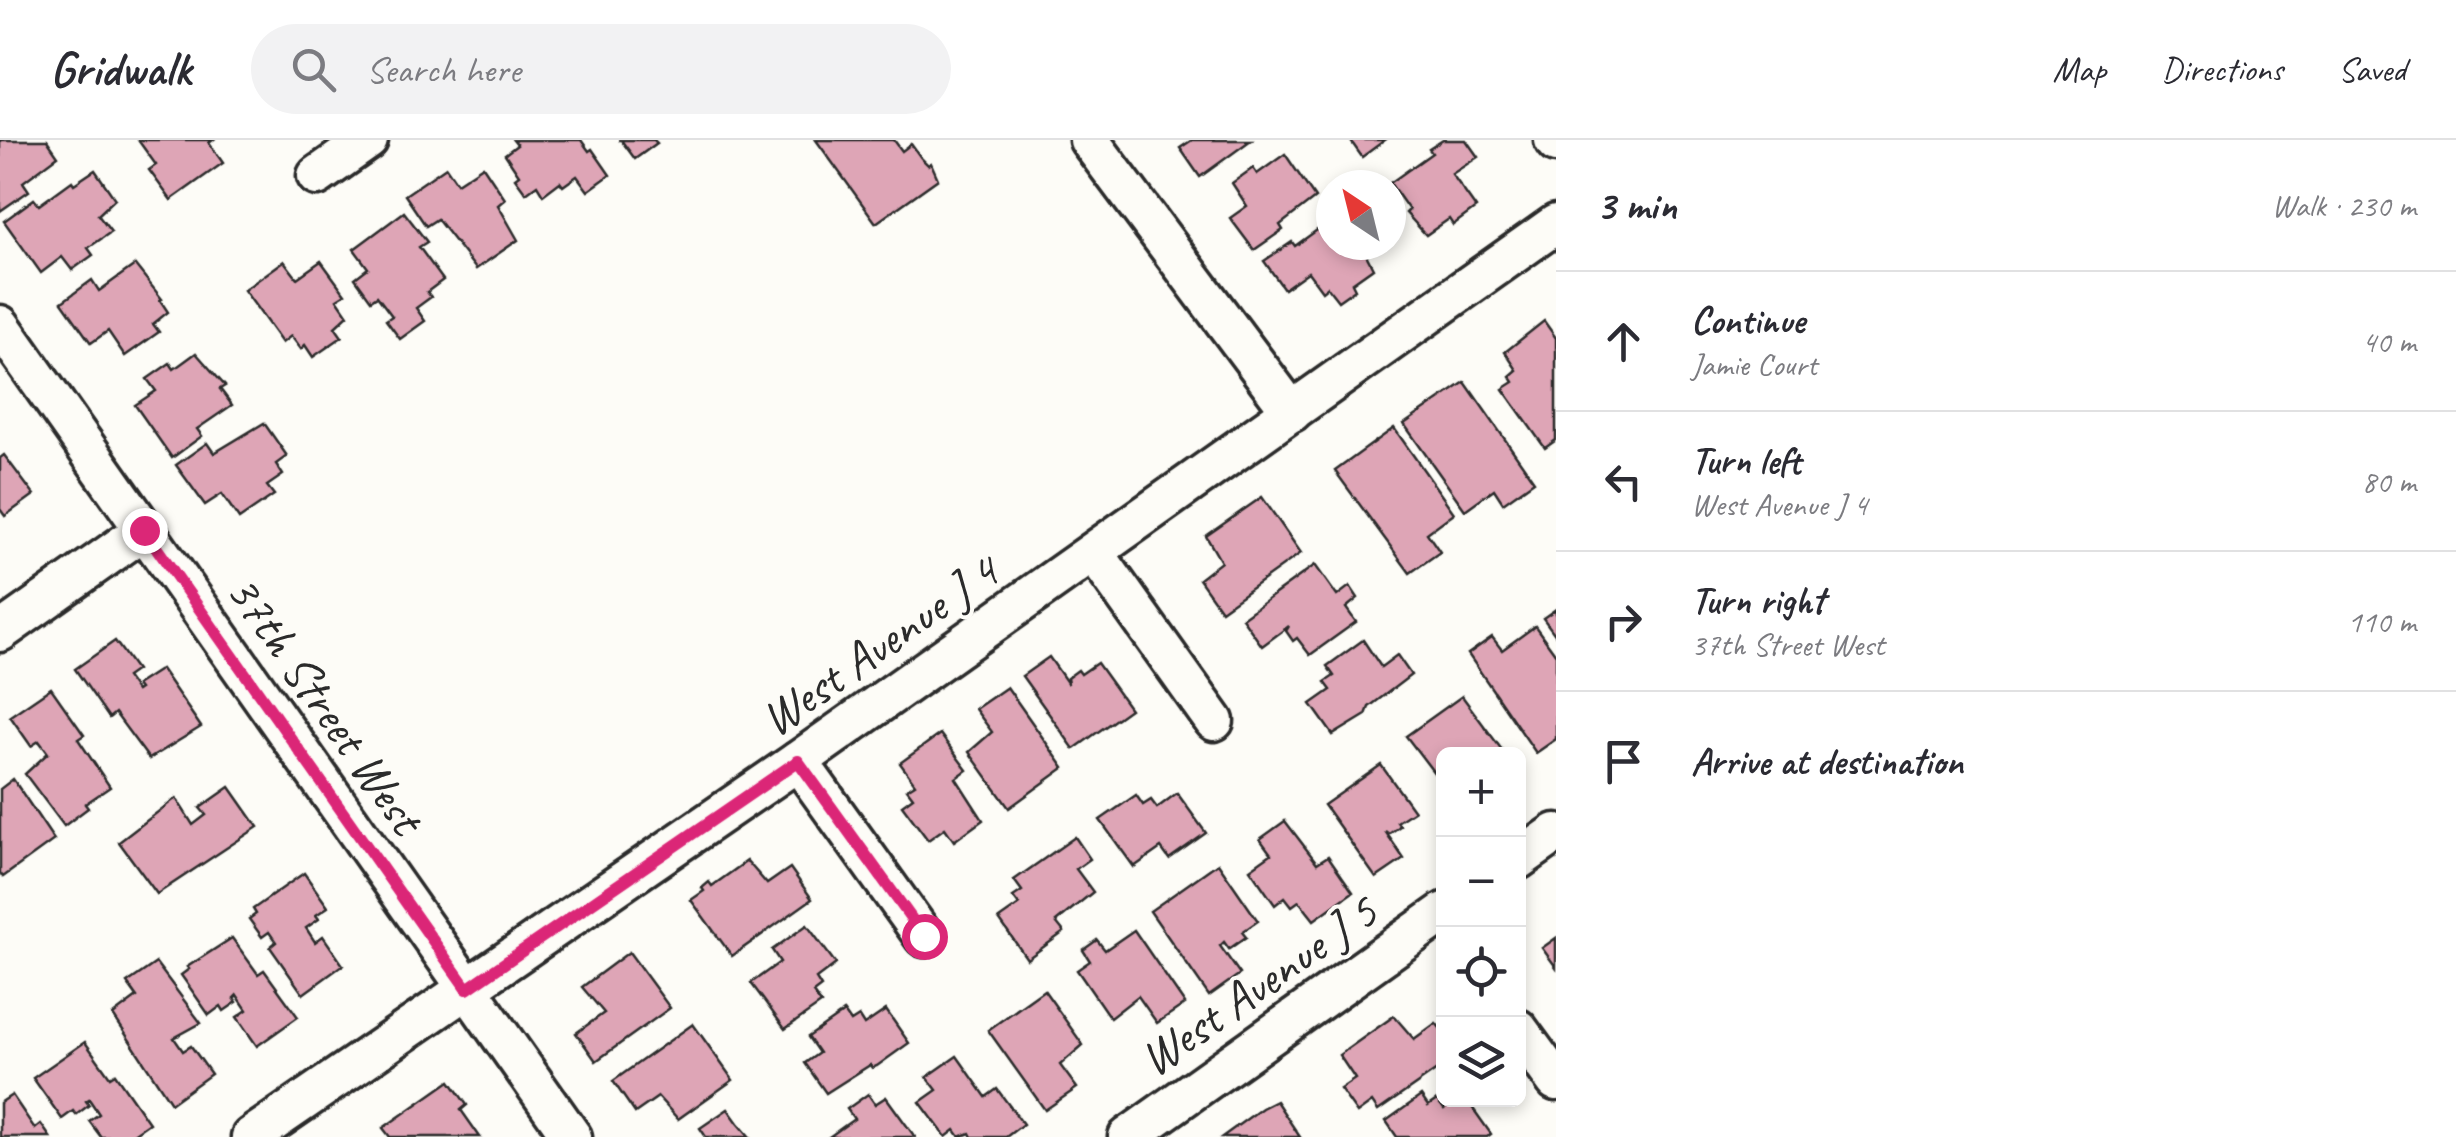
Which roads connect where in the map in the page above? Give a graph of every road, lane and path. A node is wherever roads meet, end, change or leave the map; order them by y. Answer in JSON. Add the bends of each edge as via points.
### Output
{"nodes":[{"id":1,"x":368,"y":140,"type":"edge"},
{"id":2,"x":1088,"y":140,"type":"edge"},
{"id":3,"x":316,"y":176,"type":"dead end"},
{"id":4,"x":1556,"y":224,"type":"edge"},
{"id":5,"x":0,"y":325,"type":"edge"},
{"id":6,"x":1292,"y":412,"type":"junction"},
{"id":7,"x":144,"y":530,"type":"junction"},
{"id":8,"x":1094,"y":554,"type":"junction"},
{"id":9,"x":0,"y":632,"type":"edge"},
{"id":10,"x":1214,"y":722,"type":"dead end"},
{"id":11,"x":798,"y":761,"type":"junction"},
{"id":12,"x":1556,"y":833,"type":"edge"},
{"id":13,"x":1526,"y":854,"type":"edge"},
{"id":14,"x":1436,"y":922,"type":"edge"},
{"id":15,"x":924,"y":936,"type":"dead end"},
{"id":16,"x":467,"y":989,"type":"junction"},
{"id":17,"x":1526,"y":1039,"type":"edge"},
{"id":18,"x":1556,"y":1081,"type":"edge"},
{"id":19,"x":251,"y":1137,"type":"edge"},
{"id":20,"x":572,"y":1137,"type":"edge"},
{"id":21,"x":1128,"y":1137,"type":"edge"}],
"edges":[{"from":1,"to":3,"type":"street"},
{"from":2,"to":6,"type":"street"},
{"from":4,"to":6,"type":"street","name":"West Avenue J 4"},
{"from":5,"to":7,"type":"street","name":"37th Street West"},
{"from":6,"to":8,"type":"street","name":"West Avenue J 4"},
{"from":7,"to":9,"type":"street"},
{"from":7,"to":16,"type":"street","name":"37th Street West"},
{"from":8,"to":10,"type":"street"},
{"from":8,"to":11,"type":"street","name":"West Avenue J 4"},
{"from":11,"to":15,"type":"street"},
{"from":11,"to":16,"type":"street","name":"West Avenue J 4"},
{"from":12,"to":13,"type":"street"},
{"from":14,"to":21,"type":"street","name":"West Avenue J 5"},
{"from":16,"to":19,"type":"street","name":"West Avenue J 4"},
{"from":16,"to":20,"type":"street","name":"37th Street West"},
{"from":17,"to":18,"type":"street"}]}
